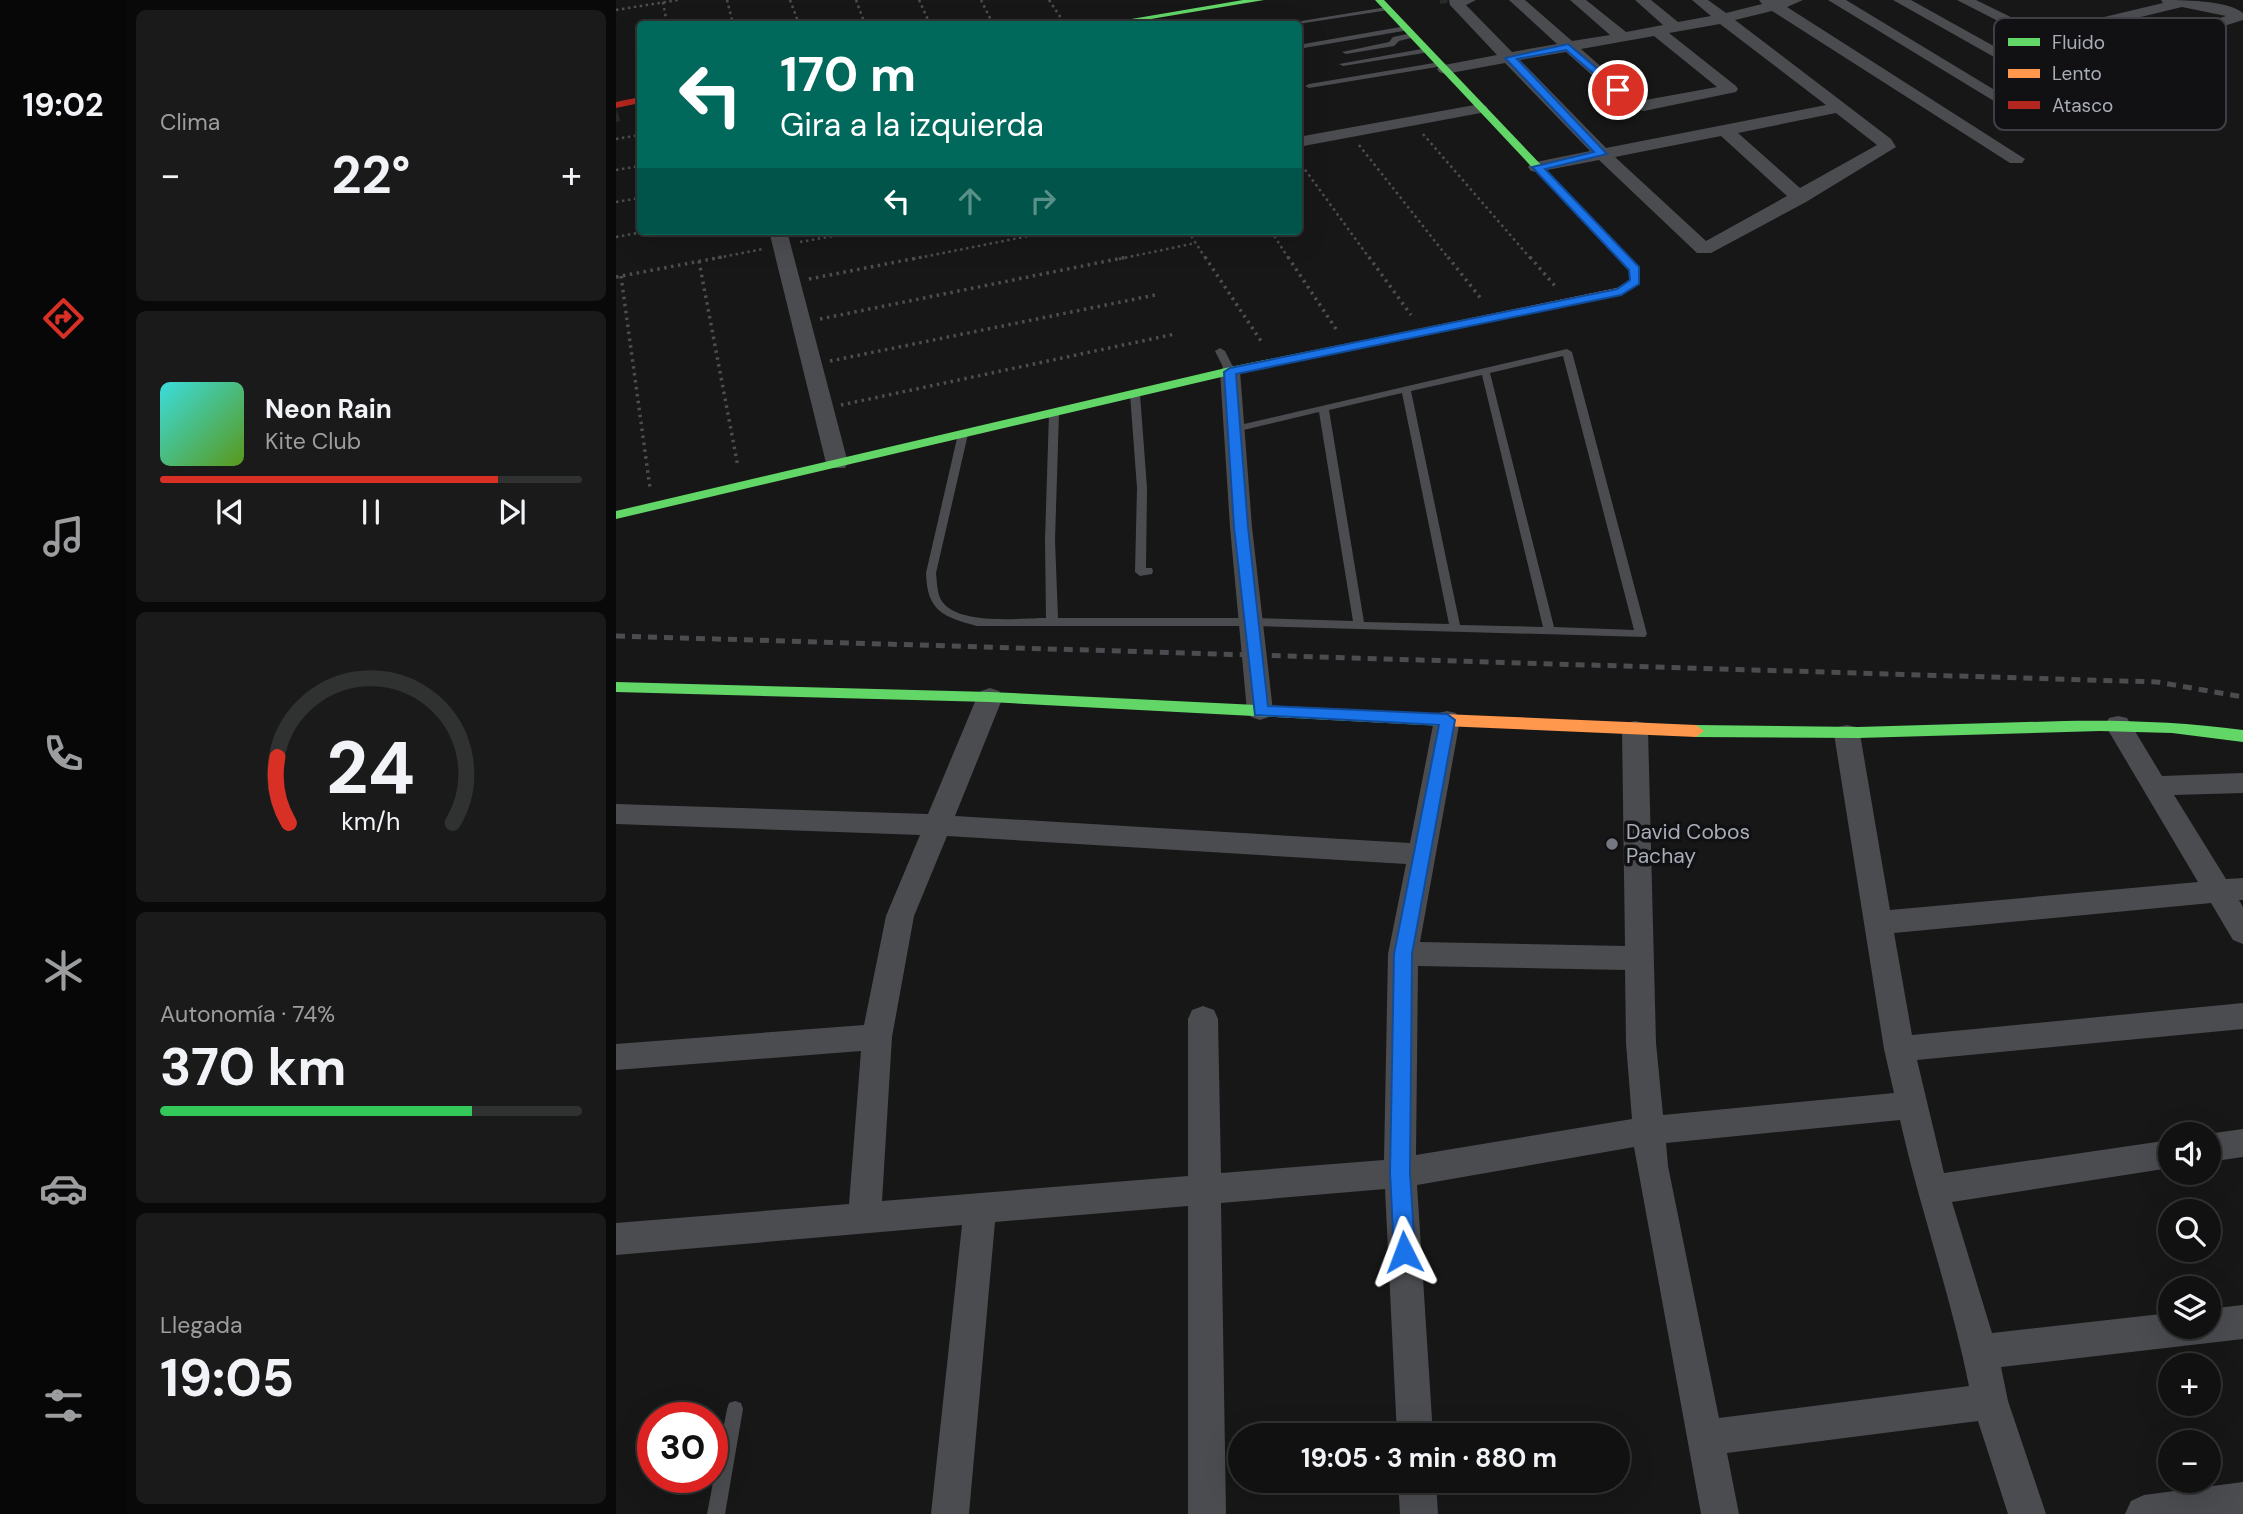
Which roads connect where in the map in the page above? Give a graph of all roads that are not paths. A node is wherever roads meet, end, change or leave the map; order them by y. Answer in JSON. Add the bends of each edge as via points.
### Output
{"nodes":[{"id":1,"x":1260,"y":0,"type":"edge"},
{"id":2,"x":1469,"y":0,"type":"edge"},
{"id":3,"x":1516,"y":0,"type":"edge"},
{"id":4,"x":1577,"y":0,"type":"edge"},
{"id":5,"x":1642,"y":0,"type":"edge"},
{"id":6,"x":1699,"y":0,"type":"edge"},
{"id":7,"x":1796,"y":0,"type":"edge"},
{"id":8,"x":1835,"y":0,"type":"edge"},
{"id":9,"x":1900,"y":0,"type":"edge"},
{"id":10,"x":1964,"y":0,"type":"edge"},
{"id":11,"x":2177,"y":1,"type":"edge"},
{"id":12,"x":1769,"y":2,"type":"edge"},
{"id":13,"x":1383,"y":4,"type":"edge"},
{"id":14,"x":2000,"y":18,"type":"edge"},
{"id":15,"x":2112,"y":18,"type":"edge"},
{"id":16,"x":1722,"y":19,"type":"junction"},
{"id":17,"x":1126,"y":21,"type":"edge"},
{"id":18,"x":1301,"y":21,"type":"edge"},
{"id":19,"x":2226,"y":21,"type":"edge"},
{"id":20,"x":1676,"y":27,"type":"junction"},
{"id":21,"x":1657,"y":31,"type":"junction"},
{"id":22,"x":1409,"y":32,"type":"junction"},
{"id":23,"x":1623,"y":37,"type":"junction"},
{"id":24,"x":1302,"y":46,"type":"edge"},
{"id":25,"x":1568,"y":47,"type":"junction"},
{"id":26,"x":1427,"y":50,"type":"junction"},
{"id":27,"x":1346,"y":52,"type":"dead end"},
{"id":28,"x":1994,"y":52,"type":"edge"},
{"id":29,"x":1510,"y":58,"type":"junction"},
{"id":30,"x":1343,"y":64,"type":"dead end"},
{"id":31,"x":1443,"y":67,"type":"junction"},
{"id":32,"x":1994,"y":76,"type":"edge"},
{"id":33,"x":1971,"y":82,"type":"junction"},
{"id":34,"x":1309,"y":86,"type":"dead end"},
{"id":35,"x":1994,"y":95,"type":"edge"},
{"id":36,"x":637,"y":100,"type":"edge"},
{"id":37,"x":616,"y":104,"type":"edge"},
{"id":38,"x":1837,"y":108,"type":"junction"},
{"id":39,"x":1480,"y":109,"type":"junction"},
{"id":40,"x":1725,"y":130,"type":"junction"},
{"id":41,"x":1302,"y":141,"type":"edge"},
{"id":42,"x":1602,"y":154,"type":"junction"},
{"id":43,"x":2016,"y":159,"type":"dead end"},
{"id":44,"x":1537,"y":167,"type":"junction"},
{"id":45,"x":1800,"y":198,"type":"junction"},
{"id":46,"x":780,"y":238,"type":"edge"},
{"id":47,"x":1225,"y":361,"type":"junction"},
{"id":48,"x":1486,"y":373,"type":"junction"},
{"id":49,"x":1406,"y":391,"type":"junction"},
{"id":50,"x":1135,"y":394,"type":"junction"},
{"id":51,"x":1324,"y":410,"type":"junction"},
{"id":52,"x":1054,"y":412,"type":"junction"},
{"id":53,"x":1235,"y":429,"type":"junction"},
{"id":54,"x":963,"y":434,"type":"junction"},
{"id":55,"x":837,"y":463,"type":"junction"},
{"id":56,"x":616,"y":515,"type":"edge"},
{"id":57,"x":1148,"y":571,"type":"dead end"},
{"id":58,"x":1052,"y":622,"type":"junction"},
{"id":59,"x":1252,"y":622,"type":"junction"},
{"id":60,"x":1359,"y":624,"type":"junction"},
{"id":61,"x":1455,"y":627,"type":"junction"},
{"id":62,"x":1549,"y":630,"type":"junction"},
{"id":63,"x":619,"y":693,"type":"edge"},
{"id":64,"x":990,"y":697,"type":"junction"},
{"id":65,"x":1260,"y":711,"type":"junction"},
{"id":66,"x":1447,"y":720,"type":"junction"},
{"id":67,"x":2118,"y":725,"type":"junction"},
{"id":68,"x":1635,"y":730,"type":"junction"},
{"id":69,"x":1847,"y":734,"type":"junction"},
{"id":70,"x":2243,"y":736,"type":"edge"},
{"id":71,"x":2243,"y":783,"type":"edge"},
{"id":72,"x":2158,"y":786,"type":"junction"},
{"id":73,"x":616,"y":814,"type":"edge"},
{"id":74,"x":938,"y":825,"type":"junction"},
{"id":75,"x":1422,"y":854,"type":"junction"},
{"id":76,"x":2232,"y":890,"type":"edge"},
{"id":77,"x":1879,"y":923,"type":"junction"},
{"id":78,"x":2243,"y":932,"type":"edge"},
{"id":79,"x":1403,"y":954,"type":"junction"},
{"id":80,"x":1639,"y":958,"type":"junction"},
{"id":81,"x":2243,"y":1016,"type":"edge"},
{"id":82,"x":1203,"y":1018,"type":"dead end"},
{"id":83,"x":877,"y":1037,"type":"junction"},
{"id":84,"x":1899,"y":1049,"type":"junction"},
{"id":85,"x":616,"y":1057,"type":"edge"},
{"id":86,"x":1914,"y":1105,"type":"junction"},
{"id":87,"x":1650,"y":1130,"type":"junction"},
{"id":88,"x":2243,"y":1143,"type":"edge"},
{"id":89,"x":2221,"y":1146,"type":"edge"},
{"id":90,"x":2158,"y":1156,"type":"edge"},
{"id":91,"x":1400,"y":1173,"type":"junction"},
{"id":92,"x":1204,"y":1189,"type":"junction"},
{"id":93,"x":1932,"y":1191,"type":"junction"},
{"id":94,"x":980,"y":1209,"type":"junction"},
{"id":95,"x":864,"y":1219,"type":"junction"},
{"id":96,"x":616,"y":1239,"type":"edge"},
{"id":97,"x":2243,"y":1322,"type":"edge"},
{"id":98,"x":2221,"y":1325,"type":"edge"},
{"id":99,"x":2158,"y":1331,"type":"edge"},
{"id":100,"x":1980,"y":1352,"type":"junction"},
{"id":101,"x":1990,"y":1401,"type":"junction"},
{"id":102,"x":735,"y":1409,"type":"dead end"},
{"id":103,"x":1414,"y":1423,"type":"edge"},
{"id":104,"x":1705,"y":1438,"type":"junction"},
{"id":105,"x":1418,"y":1493,"type":"edge"},
{"id":106,"x":2243,"y":1501,"type":"edge"},
{"id":107,"x":716,"y":1514,"type":"edge"},
{"id":108,"x":950,"y":1514,"type":"edge"},
{"id":109,"x":1207,"y":1514,"type":"edge"},
{"id":110,"x":1419,"y":1514,"type":"edge"},
{"id":111,"x":1720,"y":1514,"type":"edge"},
{"id":112,"x":2027,"y":1514,"type":"edge"},
{"id":113,"x":2144,"y":1514,"type":"edge"}],
"edges":[{"from":1,"to":17,"type":"street"},
{"from":2,"to":29,"type":"street","via":[[1455,2]]},
{"from":3,"to":25,"type":"street"},
{"from":4,"to":23,"type":"street"},
{"from":5,"to":20,"type":"street"},
{"from":6,"to":16,"type":"street"},
{"from":7,"to":12,"type":"street"},
{"from":8,"to":33,"type":"street"},
{"from":9,"to":28,"type":"street"},
{"from":10,"to":14,"type":"street"},
{"from":11,"to":15,"type":"street"},
{"from":11,"to":19,"type":"street","via":[[2238,17]]},
{"from":12,"to":16,"type":"street"},
{"from":12,"to":43,"type":"street"},
{"from":13,"to":18,"type":"lane"},
{"from":13,"to":22,"type":"street"},
{"from":16,"to":20,"type":"street"},
{"from":16,"to":38,"type":"street"},
{"from":20,"to":21,"type":"street"},
{"from":21,"to":23,"type":"street"},
{"from":21,"to":25,"type":"street","via":[[1730,89],[1639,106]]},
{"from":22,"to":24,"type":"lane"},
{"from":22,"to":26,"type":"street"},
{"from":22,"to":27,"type":"lane","via":[[1391,44]]},
{"from":23,"to":25,"type":"street"},
{"from":25,"to":29,"type":"street"},
{"from":26,"to":30,"type":"lane"},
{"from":26,"to":31,"type":"street"},
{"from":29,"to":31,"type":"street"},
{"from":29,"to":42,"type":"street"},
{"from":31,"to":34,"type":"lane"},
{"from":31,"to":39,"type":"street"},
{"from":32,"to":33,"type":"street"},
{"from":33,"to":35,"type":"street"},
{"from":36,"to":37,"type":"street"},
{"from":38,"to":40,"type":"street"},
{"from":38,"to":45,"type":"street","via":[[1887,147]]},
{"from":39,"to":41,"type":"street"},
{"from":39,"to":44,"type":"street"},
{"from":40,"to":42,"type":"street"},
{"from":40,"to":45,"type":"street"},
{"from":42,"to":44,"type":"street"},
{"from":42,"to":45,"type":"street","via":[[1704,249]]},
{"from":44,"to":47,"type":"street","via":[[1635,269],[1635,282],[1621,291],[1275,362]]},
{"from":46,"to":55,"type":"street"},
{"from":47,"to":50,"type":"street"},
{"from":47,"to":53,"type":"street"},
{"from":48,"to":49,"type":"lane"},
{"from":48,"to":62,"type":"lane"},
{"from":48,"to":62,"type":"lane","via":[[1567,352],[1641,634]]},
{"from":49,"to":51,"type":"lane"},
{"from":49,"to":61,"type":"lane"},
{"from":50,"to":52,"type":"street"},
{"from":50,"to":57,"type":"lane","via":[[1142,488],[1140,572]]},
{"from":51,"to":53,"type":"lane"},
{"from":51,"to":60,"type":"lane"},
{"from":52,"to":54,"type":"street"},
{"from":52,"to":58,"type":"lane"},
{"from":53,"to":59,"type":"street"},
{"from":54,"to":55,"type":"street"},
{"from":54,"to":58,"type":"lane","via":[[931,573],[935,603],[953,616],[977,622]]},
{"from":55,"to":56,"type":"street"},
{"from":58,"to":59,"type":"lane"},
{"from":59,"to":60,"type":"lane"},
{"from":59,"to":65,"type":"street"},
{"from":60,"to":61,"type":"lane"},
{"from":61,"to":62,"type":"lane"},
{"from":63,"to":64,"type":"street"},
{"from":64,"to":65,"type":"street"},
{"from":64,"to":74,"type":"street"},
{"from":65,"to":66,"type":"street"},
{"from":66,"to":68,"type":"street"},
{"from":66,"to":75,"type":"street"},
{"from":67,"to":69,"type":"street"},
{"from":67,"to":70,"type":"street"},
{"from":67,"to":72,"type":"street"},
{"from":68,"to":69,"type":"street"},
{"from":68,"to":80,"type":"street"},
{"from":69,"to":77,"type":"street"},
{"from":71,"to":72,"type":"street"},
{"from":72,"to":76,"type":"street"},
{"from":73,"to":74,"type":"street"},
{"from":74,"to":75,"type":"street"},
{"from":74,"to":83,"type":"street","via":[[900,915]]},
{"from":75,"to":79,"type":"street"},
{"from":76,"to":77,"type":"street"},
{"from":76,"to":78,"type":"street"},
{"from":77,"to":84,"type":"street"},
{"from":79,"to":80,"type":"street"},
{"from":79,"to":91,"type":"street"},
{"from":80,"to":87,"type":"street"},
{"from":81,"to":84,"type":"street"},
{"from":82,"to":92,"type":"street"},
{"from":83,"to":85,"type":"street"},
{"from":83,"to":95,"type":"street"},
{"from":84,"to":86,"type":"street"},
{"from":86,"to":87,"type":"street"},
{"from":86,"to":93,"type":"street"},
{"from":87,"to":91,"type":"street"},
{"from":87,"to":104,"type":"street","via":[[1652,1166]]},
{"from":88,"to":89,"type":"street"},
{"from":90,"to":93,"type":"street"},
{"from":91,"to":92,"type":"street"},
{"from":91,"to":103,"type":"street"},
{"from":92,"to":94,"type":"street"},
{"from":92,"to":109,"type":"street"},
{"from":93,"to":100,"type":"street"},
{"from":94,"to":95,"type":"street"},
{"from":94,"to":108,"type":"street"},
{"from":95,"to":96,"type":"street"},
{"from":97,"to":98,"type":"street"},
{"from":99,"to":100,"type":"street"},
{"from":100,"to":101,"type":"street"},
{"from":101,"to":104,"type":"street"},
{"from":101,"to":112,"type":"street"},
{"from":102,"to":107,"type":"lane"},
{"from":104,"to":111,"type":"street"},
{"from":105,"to":110,"type":"street"},
{"from":106,"to":113,"type":"street"}]}
